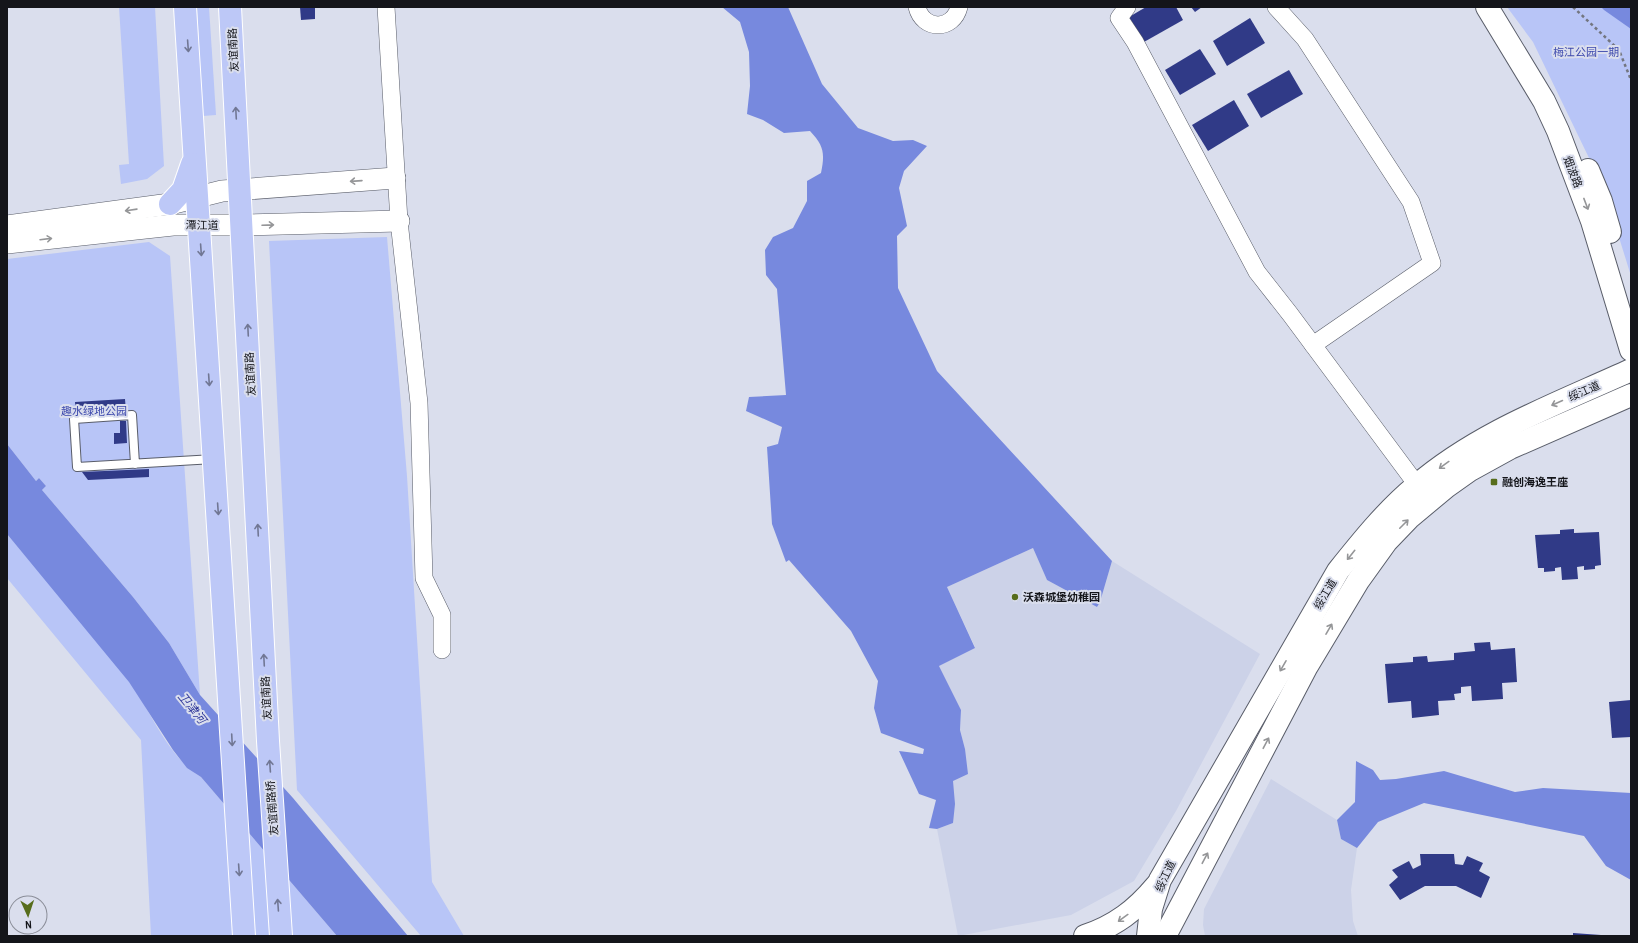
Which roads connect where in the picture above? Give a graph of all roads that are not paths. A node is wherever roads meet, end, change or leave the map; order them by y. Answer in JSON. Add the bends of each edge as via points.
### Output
{"nodes":[{"id":1,"x":185,"y":7,"type":"edge"},
{"id":2,"x":230,"y":7,"type":"edge"},
{"id":3,"x":386,"y":7,"type":"edge"},
{"id":4,"x":917,"y":7,"type":"edge"},
{"id":5,"x":959,"y":7,"type":"edge"},
{"id":6,"x":1127,"y":7,"type":"edge"},
{"id":7,"x":1276,"y":7,"type":"edge"},
{"id":8,"x":1488,"y":7,"type":"edge"},
{"id":9,"x":1496,"y":7,"type":"edge"},
{"id":10,"x":195,"y":155,"type":"junction"},
{"id":11,"x":395,"y":178,"type":"junction"},
{"id":12,"x":231,"y":190,"type":"junction"},
{"id":13,"x":198,"y":212,"type":"junction"},
{"id":14,"x":171,"y":215,"type":"junction"},
{"id":15,"x":399,"y":221,"type":"junction"},
{"id":16,"x":7,"y":226,"type":"edge"},
{"id":17,"x":242,"y":226,"type":"junction"},
{"id":18,"x":7,"y":243,"type":"edge"},
{"id":19,"x":1631,"y":302,"type":"edge"},
{"id":20,"x":1313,"y":345,"type":"junction"},
{"id":21,"x":1631,"y":350,"type":"edge"},
{"id":22,"x":1631,"y":370,"type":"edge"},
{"id":23,"x":1631,"y":395,"type":"edge"},
{"id":24,"x":214,"y":459,"type":"junction"},
{"id":25,"x":135,"y":464,"type":"junction"},
{"id":26,"x":1417,"y":485,"type":"junction"},
{"id":27,"x":442,"y":650,"type":"dead end"},
{"id":28,"x":268,"y":741,"type":"joint"},
{"id":29,"x":1160,"y":880,"type":"junction"},
{"id":30,"x":1187,"y":892,"type":"junction"},
{"id":31,"x":244,"y":936,"type":"edge"},
{"id":32,"x":280,"y":936,"type":"edge"},
{"id":33,"x":1086,"y":936,"type":"edge"},
{"id":34,"x":1148,"y":936,"type":"edge"},
{"id":35,"x":1151,"y":936,"type":"edge"},
{"id":36,"x":1165,"y":936,"type":"edge"}],
"edges":[{"from":1,"to":10,"type":"main road","one_way":true},
{"from":12,"to":2,"type":"main road","name":"友谊南路","one_way":true,"via":[[238,152]]},
{"from":3,"to":11,"type":"street"},
{"from":4,"to":5,"type":"street","via":[[923,19],[936,26],[955,18]]},
{"from":6,"to":20,"type":"street","via":[[1119,18],[1135,42],[1257,272]]},
{"from":7,"to":20,"type":"street","via":[[1305,38],[1411,202],[1432,263]]},
{"from":8,"to":21,"type":"main road","name":"烟波路","one_way":true,"via":[[1544,101],[1558,131],[1592,221]]},
{"from":9,"to":19,"type":"main road","name":"烟波路","via":[[1527,52],[1569,126],[1601,201]]},
{"from":10,"to":13,"type":"main road"},
{"from":10,"to":14,"type":"main road","via":[[185,186]]},
{"from":11,"to":12,"type":"street","name":"潭江道","one_way":true},
{"from":11,"to":15,"type":"street"},
{"from":12,"to":13,"type":"street","name":"潭江道"},
{"from":12,"to":17,"type":"main road","name":"友谊南路"},
{"from":13,"to":14,"type":"street","name":"潭江道"},
{"from":13,"to":14,"type":"street","name":"潭江道"},
{"from":13,"to":17,"type":"street","name":"潭江道"},
{"from":13,"to":24,"type":"main road","one_way":true},
{"from":14,"to":16,"type":"street","name":"潭江道","one_way":true},
{"from":18,"to":14,"type":"street","name":"潭江道","one_way":true},
{"from":17,"to":15,"type":"street","name":"潭江道","one_way":true},
{"from":15,"to":27,"type":"street","via":[[419,403],[424,578],[442,615]]},
{"from":28,"to":17,"type":"main road","name":"友谊南路","one_way":true},
{"from":20,"to":26,"type":"street"},
{"from":22,"to":26,"type":"main road","name":"绥江道","one_way":true,"via":[[1495,432],[1456,456]]},
{"from":30,"to":23,"type":"main road","name":"绥江道","one_way":true,"via":[[1307,666],[1358,581],[1386,542],[1416,512],[1470,470],[1510,448]]},
{"from":24,"to":25,"type":"lane"},
{"from":24,"to":31,"type":"main road","one_way":true},
{"from":25,"to":25,"type":"lane","via":[[77,467],[74,419],[132,415]]},
{"from":26,"to":29,"type":"main road","name":"绥江道","one_way":true,"via":[[1370,531],[1338,571]]},
{"from":32,"to":28,"type":"main road","name":"友谊南路桥","one_way":true},
{"from":29,"to":33,"type":"main road","one_way":true,"via":[[1133,911],[1119,921]]},
{"from":29,"to":34,"type":"main road","name":"绥江道"},
{"from":30,"to":35,"type":"main road"},
{"from":30,"to":36,"type":"main road","name":"绥江道"}]}
